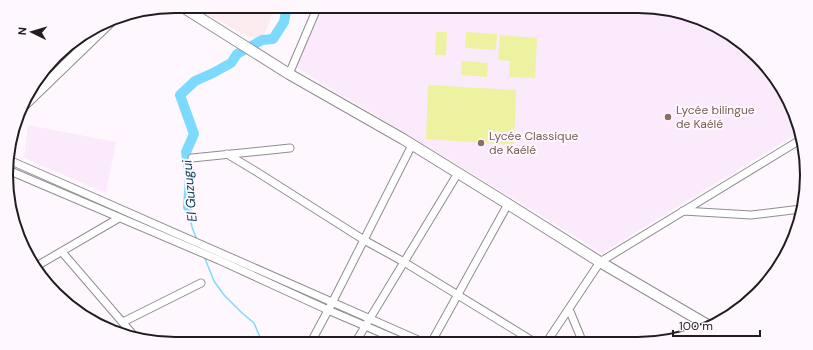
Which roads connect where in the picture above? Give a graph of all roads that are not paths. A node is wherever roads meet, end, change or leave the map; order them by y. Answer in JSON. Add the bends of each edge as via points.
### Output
{"nodes":[{"id":1,"x":192,"y":13,"type":"edge"},
{"id":2,"x":315,"y":13,"type":"edge"},
{"id":3,"x":86,"y":40,"type":"edge"},
{"id":4,"x":77,"y":46,"type":"edge"},
{"id":5,"x":289,"y":74,"type":"junction"},
{"id":6,"x":38,"y":89,"type":"edge"},
{"id":7,"x":797,"y":142,"type":"edge"},
{"id":8,"x":412,"y":145,"type":"junction"},
{"id":9,"x":290,"y":148,"type":"dead end"},
{"id":10,"x":227,"y":154,"type":"junction"},
{"id":11,"x":192,"y":158,"type":"dead end"},
{"id":12,"x":13,"y":162,"type":"edge"},
{"id":13,"x":13,"y":172,"type":"edge"},
{"id":14,"x":458,"y":173,"type":"junction"},
{"id":15,"x":508,"y":204,"type":"junction"},
{"id":16,"x":797,"y":209,"type":"edge"},
{"id":17,"x":683,"y":211,"type":"junction"},
{"id":18,"x":119,"y":218,"type":"junction"},
{"id":19,"x":364,"y":240,"type":"junction"},
{"id":20,"x":62,"y":252,"type":"junction"},
{"id":21,"x":404,"y":262,"type":"junction"},
{"id":22,"x":600,"y":262,"type":"junction"},
{"id":23,"x":40,"y":264,"type":"edge"},
{"id":24,"x":201,"y":283,"type":"dead end"},
{"id":25,"x":458,"y":295,"type":"junction"},
{"id":26,"x":332,"y":303,"type":"junction"},
{"id":27,"x":569,"y":309,"type":"junction"},
{"id":28,"x":328,"y":310,"type":"junction"},
{"id":29,"x":370,"y":319,"type":"junction"},
{"id":30,"x":123,"y":322,"type":"junction"},
{"id":31,"x":704,"y":323,"type":"edge"},
{"id":32,"x":366,"y":326,"type":"junction"},
{"id":33,"x":129,"y":330,"type":"edge"},
{"id":34,"x":314,"y":337,"type":"edge"},
{"id":35,"x":359,"y":337,"type":"edge"},
{"id":36,"x":391,"y":337,"type":"edge"},
{"id":37,"x":410,"y":337,"type":"edge"},
{"id":38,"x":434,"y":337,"type":"edge"},
{"id":39,"x":526,"y":337,"type":"edge"},
{"id":40,"x":550,"y":337,"type":"edge"},
{"id":41,"x":581,"y":337,"type":"edge"}],
"edges":[{"from":1,"to":5,"type":"main road"},
{"from":2,"to":5,"type":"street"},
{"from":3,"to":4,"type":"main road"},
{"from":4,"to":6,"type":"main road"},
{"from":5,"to":8,"type":"main road"},
{"from":7,"to":17,"type":"street"},
{"from":8,"to":14,"type":"main road"},
{"from":8,"to":19,"type":"street"},
{"from":9,"to":10,"type":"street"},
{"from":10,"to":11,"type":"street"},
{"from":10,"to":19,"type":"street"},
{"from":12,"to":26,"type":"street"},
{"from":13,"to":18,"type":"street"},
{"from":14,"to":15,"type":"main road"},
{"from":14,"to":21,"type":"street"},
{"from":15,"to":22,"type":"main road"},
{"from":15,"to":25,"type":"street"},
{"from":16,"to":17,"type":"street","via":[[751,215]]},
{"from":17,"to":22,"type":"street"},
{"from":18,"to":20,"type":"street"},
{"from":18,"to":28,"type":"street"},
{"from":19,"to":21,"type":"street"},
{"from":19,"to":26,"type":"street"},
{"from":20,"to":23,"type":"street"},
{"from":20,"to":30,"type":"street"},
{"from":21,"to":25,"type":"street"},
{"from":21,"to":29,"type":"street"},
{"from":22,"to":27,"type":"street"},
{"from":22,"to":31,"type":"main road"},
{"from":24,"to":30,"type":"street"},
{"from":25,"to":38,"type":"street"},
{"from":25,"to":39,"type":"street"},
{"from":26,"to":28,"type":"street"},
{"from":26,"to":29,"type":"street"},
{"from":27,"to":40,"type":"street"},
{"from":27,"to":41,"type":"street"},
{"from":28,"to":32,"type":"street"},
{"from":28,"to":34,"type":"street"},
{"from":29,"to":32,"type":"street"},
{"from":29,"to":37,"type":"street"},
{"from":30,"to":33,"type":"street"},
{"from":32,"to":35,"type":"street"},
{"from":32,"to":36,"type":"street"}]}
